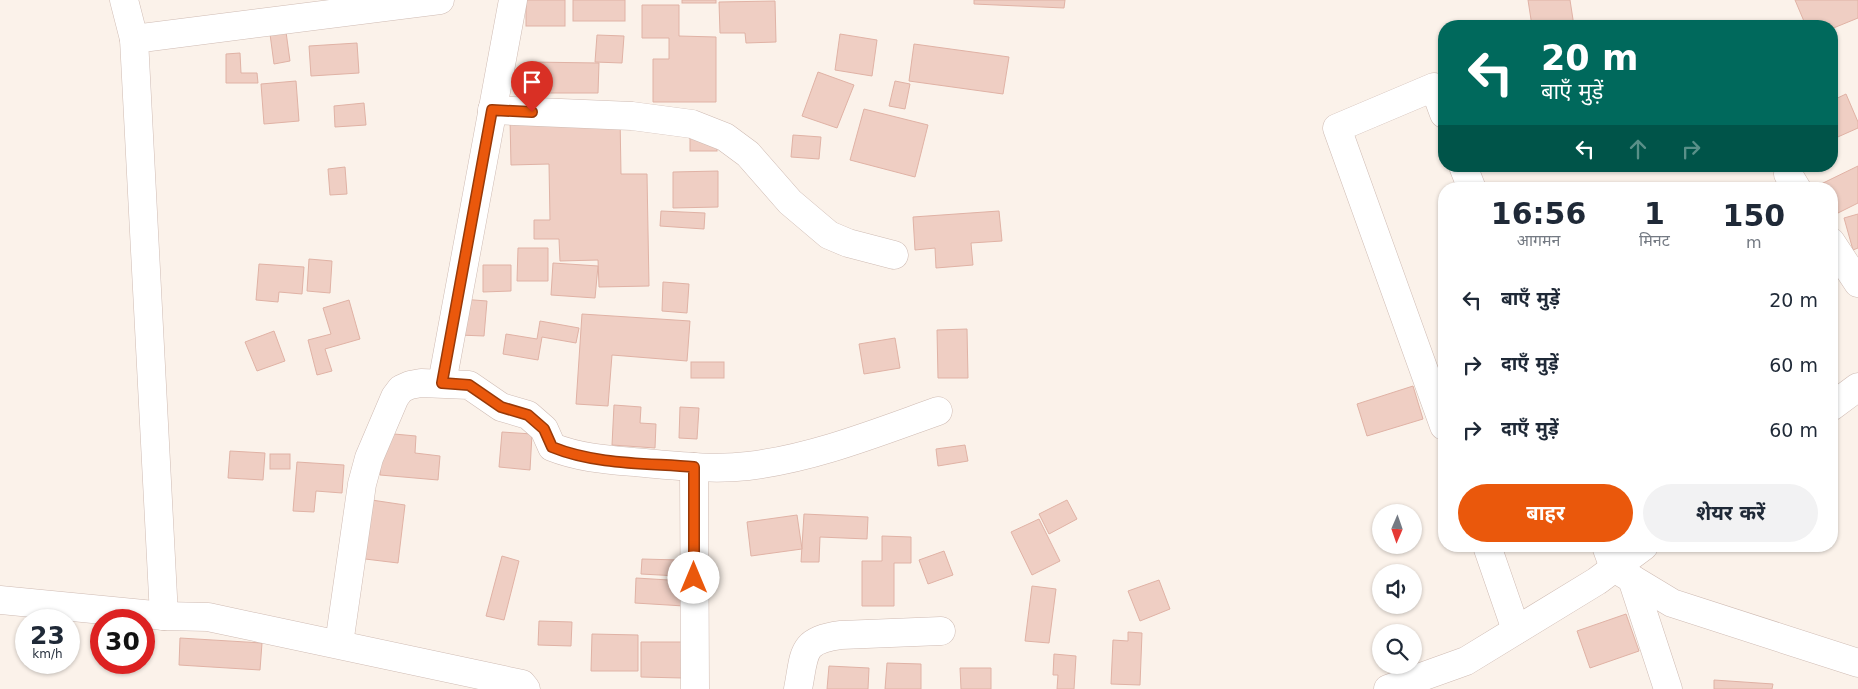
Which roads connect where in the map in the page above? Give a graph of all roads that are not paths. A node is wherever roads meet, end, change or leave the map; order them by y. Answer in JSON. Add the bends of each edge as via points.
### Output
{"nodes":[{"id":1,"x":124,"y":0,"type":"edge"},
{"id":2,"x":440,"y":0,"type":"edge"},
{"id":3,"x":513,"y":0,"type":"edge"},
{"id":4,"x":397,"y":3,"type":"edge"},
{"id":5,"x":134,"y":39,"type":"junction"},
{"id":6,"x":1438,"y":98,"type":"edge"},
{"id":7,"x":492,"y":110,"type":"junction"},
{"id":8,"x":1838,"y":253,"type":"edge"},
{"id":9,"x":894,"y":255,"type":"dead end"},
{"id":10,"x":1858,"y":284,"type":"edge"},
{"id":11,"x":442,"y":383,"type":"junction"},
{"id":12,"x":1858,"y":387,"type":"edge"},
{"id":13,"x":1838,"y":401,"type":"edge"},
{"id":14,"x":1438,"y":409,"type":"edge"},
{"id":15,"x":938,"y":411,"type":"dead end"},
{"id":16,"x":694,"y":467,"type":"junction"},
{"id":17,"x":1488,"y":552,"type":"edge"},
{"id":18,"x":1635,"y":552,"type":"edge"},
{"id":19,"x":1617,"y":565,"type":"edge"},
{"id":20,"x":0,"y":600,"type":"edge"},
{"id":21,"x":164,"y":616,"type":"junction"},
{"id":22,"x":1516,"y":630,"type":"junction"},
{"id":23,"x":941,"y":631,"type":"dead end"},
{"id":24,"x":339,"y":644,"type":"junction"},
{"id":25,"x":1858,"y":663,"type":"edge"},
{"id":26,"x":530,"y":687,"type":"edge"},
{"id":27,"x":695,"y":689,"type":"edge"},
{"id":28,"x":798,"y":689,"type":"edge"},
{"id":29,"x":1388,"y":689,"type":"edge"},
{"id":30,"x":1668,"y":689,"type":"edge"}],
"edges":[{"from":1,"to":5,"type":"street"},
{"from":2,"to":4,"type":"street"},
{"from":3,"to":7,"type":"street"},
{"from":4,"to":5,"type":"street"},
{"from":5,"to":21,"type":"street"},
{"from":6,"to":14,"type":"street","via":[[1434,87],[1337,128]]},
{"from":7,"to":9,"type":"street","via":[[632,116],[692,124],[725,137],[748,154],[790,202],[829,235]]},
{"from":7,"to":11,"type":"street"},
{"from":8,"to":10,"type":"street"},
{"from":11,"to":16,"type":"street","via":[[469,385],[501,407],[528,415],[544,429],[552,447],[570,454],[591,459]]},
{"from":11,"to":24,"type":"street","via":[[421,383],[401,389],[369,458],[362,484]]},
{"from":12,"to":13,"type":"street"},
{"from":15,"to":16,"type":"street","via":[[790,459],[746,466]]},
{"from":16,"to":27,"type":"street"},
{"from":17,"to":22,"type":"street"},
{"from":18,"to":19,"type":"street"},
{"from":19,"to":22,"type":"street","via":[[1597,582]]},
{"from":19,"to":25,"type":"street","via":[[1672,603]]},
{"from":19,"to":30,"type":"street"},
{"from":20,"to":21,"type":"street"},
{"from":21,"to":24,"type":"street","via":[[208,617]]},
{"from":22,"to":29,"type":"street","via":[[1466,660]]},
{"from":23,"to":28,"type":"street","via":[[841,635],[814,641],[806,650]]},
{"from":24,"to":26,"type":"street"}]}
